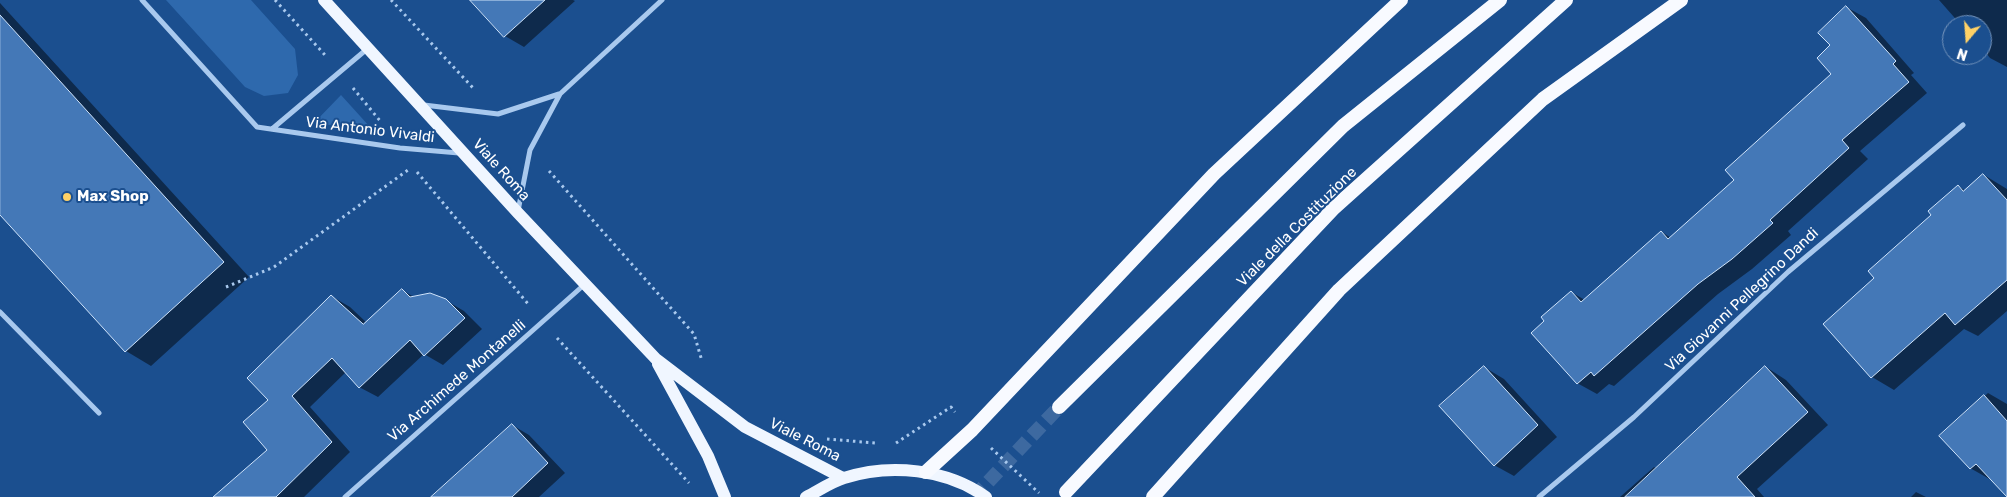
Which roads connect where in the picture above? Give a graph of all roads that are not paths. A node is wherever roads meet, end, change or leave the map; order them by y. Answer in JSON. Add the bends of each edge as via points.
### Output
{"nodes":[{"id":1,"x":142,"y":0,"type":"edge"},
{"id":2,"x":324,"y":0,"type":"edge"},
{"id":3,"x":662,"y":0,"type":"edge"},
{"id":4,"x":1401,"y":0,"type":"edge"},
{"id":5,"x":1500,"y":0,"type":"edge"},
{"id":6,"x":1566,"y":0,"type":"edge"},
{"id":7,"x":1680,"y":0,"type":"edge"},
{"id":8,"x":368,"y":48,"type":"junction"},
{"id":9,"x":560,"y":94,"type":"junction"},
{"id":10,"x":421,"y":105,"type":"junction"},
{"id":11,"x":1963,"y":124,"type":"dead end"},
{"id":12,"x":272,"y":129,"type":"junction"},
{"id":13,"x":465,"y":153,"type":"junction"},
{"id":14,"x":518,"y":214,"type":"junction"},
{"id":15,"x":585,"y":284,"type":"junction"},
{"id":16,"x":0,"y":312,"type":"edge"},
{"id":17,"x":656,"y":359,"type":"junction"},
{"id":18,"x":1059,"y":407,"type":"tunnel mouth"},
{"id":19,"x":99,"y":412,"type":"dead end"},
{"id":20,"x":926,"y":472,"type":"junction"},
{"id":21,"x":843,"y":478,"type":"junction"},
{"id":22,"x":1066,"y":492,"type":"dead end"},
{"id":23,"x":345,"y":497,"type":"edge"},
{"id":24,"x":725,"y":497,"type":"edge"},
{"id":25,"x":806,"y":497,"type":"edge"},
{"id":26,"x":986,"y":497,"type":"edge"},
{"id":27,"x":1153,"y":497,"type":"edge"},
{"id":28,"x":1539,"y":497,"type":"edge"}],
"edges":[{"from":1,"to":12,"type":"street","name":"Via Antonio Vivaldi","via":[[257,127]]},
{"from":2,"to":8,"type":"main road","name":"Viale Roma"},
{"from":3,"to":9,"type":"street"},
{"from":4,"to":20,"type":"highway","via":[[1214,174],[972,430]]},
{"from":5,"to":18,"type":"highway","via":[[1343,126]]},
{"from":6,"to":22,"type":"highway","name":"Viale della Costituzione","via":[[1334,208]]},
{"from":7,"to":27,"type":"highway","via":[[1543,99],[1338,290]]},
{"from":8,"to":10,"type":"main road","name":"Viale Roma"},
{"from":8,"to":12,"type":"street","name":"Via Antonio Vivaldi"},
{"from":9,"to":10,"type":"street","via":[[498,114]]},
{"from":9,"to":14,"type":"street","via":[[530,150]]},
{"from":10,"to":13,"type":"main road","name":"Viale Roma"},
{"from":11,"to":28,"type":"street","name":"Via Giovanni Pellegrino Dandi","via":[[1788,272],[1634,417]]},
{"from":12,"to":13,"type":"street","name":"Via Antonio Vivaldi","via":[[400,148]]},
{"from":13,"to":14,"type":"main road","name":"Viale Roma"},
{"from":14,"to":15,"type":"main road","name":"Viale Roma"},
{"from":15,"to":17,"type":"main road","name":"Viale Roma"},
{"from":15,"to":23,"type":"street","name":"Via Archimede Montanelli"},
{"from":16,"to":19,"type":"street"},
{"from":17,"to":21,"type":"main road","name":"Viale Roma","via":[[745,427]]},
{"from":17,"to":24,"type":"main road","name":"Viale Roma","via":[[708,456]]},
{"from":20,"to":21,"type":"main road","via":[[884,469]]},
{"from":20,"to":26,"type":"main road","via":[[972,487]]},
{"from":21,"to":25,"type":"main road"}]}
